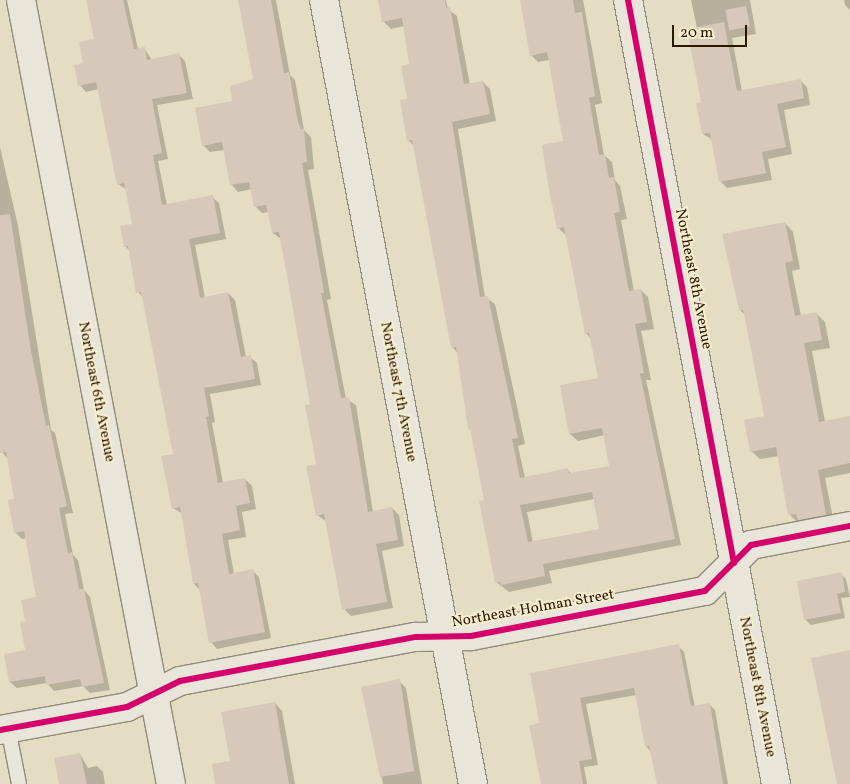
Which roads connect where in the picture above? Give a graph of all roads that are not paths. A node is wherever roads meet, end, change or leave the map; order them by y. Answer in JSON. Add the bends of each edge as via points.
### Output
{"nodes":[{"id":1,"x":21,"y":0,"type":"edge"},
{"id":2,"x":324,"y":0,"type":"edge"},
{"id":3,"x":628,"y":0,"type":"edge"},
{"id":4,"x":850,"y":526,"type":"edge"},
{"id":5,"x":734,"y":563,"type":"junction"},
{"id":6,"x":445,"y":637,"type":"junction"},
{"id":7,"x":154,"y":693,"type":"junction"},
{"id":8,"x":4,"y":729,"type":"edge"},
{"id":9,"x":19,"y":784,"type":"edge"},
{"id":10,"x":171,"y":784,"type":"edge"},
{"id":11,"x":473,"y":784,"type":"edge"},
{"id":12,"x":776,"y":784,"type":"edge"}],
"edges":[{"from":1,"to":7,"type":"street","name":"Northeast 6th Avenue"},
{"from":2,"to":6,"type":"street","name":"Northeast 7th Avenue"},
{"from":3,"to":5,"type":"street","name":"Northeast 8th Avenue"},
{"from":4,"to":5,"type":"street","name":"Northeast Holman Street","via":[[751,545]]},
{"from":5,"to":6,"type":"street","name":"Northeast Holman Street","via":[[706,591],[471,636]]},
{"from":5,"to":12,"type":"street","name":"Northeast 8th Avenue"},
{"from":6,"to":7,"type":"street","name":"Northeast Holman Street","via":[[416,637],[180,681]]},
{"from":6,"to":11,"type":"street","name":"Northeast 7th Avenue"},
{"from":7,"to":8,"type":"street","name":"Northeast Holman Street","via":[[127,706]]},
{"from":7,"to":10,"type":"street","name":"Northeast 6th Avenue"},
{"from":8,"to":9,"type":"lane"}]}
